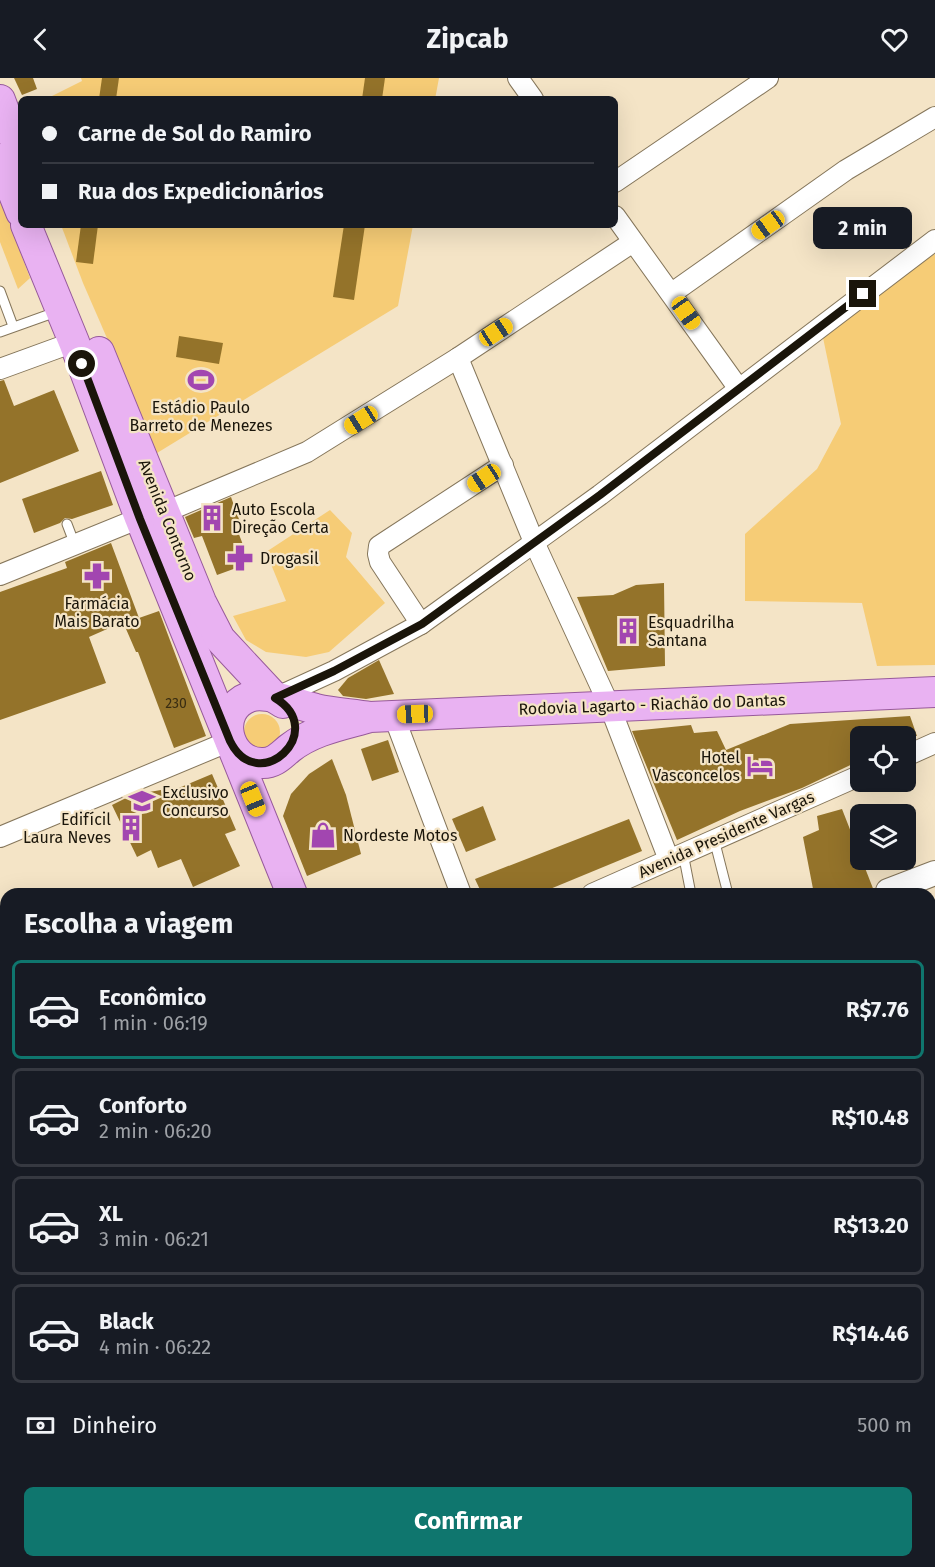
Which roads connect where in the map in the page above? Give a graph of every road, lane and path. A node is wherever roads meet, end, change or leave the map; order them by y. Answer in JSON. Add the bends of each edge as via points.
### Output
{"nodes":[{"id":1,"x":518,"y":78,"type":"edge"},
{"id":2,"x":768,"y":78,"type":"edge"},
{"id":3,"x":531,"y":96,"type":"edge"},
{"id":4,"x":0,"y":100,"type":"edge"},
{"id":5,"x":935,"y":117,"type":"edge"},
{"id":6,"x":6,"y":165,"type":"edge"},
{"id":7,"x":618,"y":180,"type":"edge"},
{"id":8,"x":18,"y":203,"type":"edge"},
{"id":9,"x":618,"y":220,"type":"edge"},
{"id":10,"x":27,"y":228,"type":"edge"},
{"id":11,"x":48,"y":228,"type":"edge"},
{"id":12,"x":935,"y":240,"type":"edge"},
{"id":13,"x":633,"y":242,"type":"junction"},
{"id":14,"x":0,"y":291,"type":"edge"},
{"id":15,"x":672,"y":293,"type":"junction"},
{"id":16,"x":61,"y":310,"type":"junction"},
{"id":17,"x":13,"y":326,"type":"junction"},
{"id":18,"x":0,"y":332,"type":"edge"},
{"id":19,"x":74,"y":342,"type":"junction"},
{"id":20,"x":458,"y":358,"type":"junction"},
{"id":21,"x":0,"y":369,"type":"edge"},
{"id":22,"x":739,"y":389,"type":"junction"},
{"id":23,"x":503,"y":465,"type":"junction"},
{"id":24,"x":152,"y":515,"type":"junction"},
{"id":25,"x":67,"y":524,"type":"dead end"},
{"id":26,"x":534,"y":542,"type":"junction"},
{"id":27,"x":75,"y":544,"type":"junction"},
{"id":28,"x":0,"y":575,"type":"edge"},
{"id":29,"x":422,"y":624,"type":"junction"},
{"id":30,"x":935,"y":692,"type":"edge"},
{"id":31,"x":275,"y":698,"type":"junction"},
{"id":32,"x":610,"y":707,"type":"junction"},
{"id":33,"x":382,"y":716,"type":"junction"},
{"id":34,"x":230,"y":741,"type":"junction"},
{"id":35,"x":935,"y":743,"type":"edge"},
{"id":36,"x":289,"y":749,"type":"junction"},
{"id":37,"x":916,"y":752,"type":"edge"},
{"id":38,"x":850,"y":780,"type":"edge"},
{"id":39,"x":0,"y":837,"type":"edge"},
{"id":40,"x":268,"y":837,"type":"junction"},
{"id":41,"x":714,"y":839,"type":"junction"},
{"id":42,"x":676,"y":856,"type":"junction"},
{"id":43,"x":935,"y":873,"type":"edge"},
{"id":44,"x":289,"y":888,"type":"edge"},
{"id":45,"x":457,"y":888,"type":"edge"},
{"id":46,"x":605,"y":888,"type":"edge"},
{"id":47,"x":689,"y":888,"type":"edge"},
{"id":48,"x":726,"y":888,"type":"edge"},
{"id":49,"x":900,"y":888,"type":"edge"}],
"edges":[{"from":1,"to":3,"type":"street"},
{"from":2,"to":7,"type":"street"},
{"from":4,"to":6,"type":"main road"},
{"from":5,"to":15,"type":"street","via":[[846,170]]},
{"from":6,"to":8,"type":"main road"},
{"from":9,"to":13,"type":"street"},
{"from":10,"to":16,"type":"main road","name":"Avenida Contorno"},
{"from":11,"to":24,"type":"main road","name":"Avenida Contorno"},
{"from":12,"to":22,"type":"street"},
{"from":13,"to":15,"type":"street"},
{"from":13,"to":20,"type":"street"},
{"from":14,"to":17,"type":"lane"},
{"from":15,"to":22,"type":"street"},
{"from":16,"to":17,"type":"lane"},
{"from":16,"to":19,"type":"main road","name":"Avenida Contorno"},
{"from":17,"to":18,"type":"lane"},
{"from":19,"to":21,"type":"street"},
{"from":19,"to":24,"type":"main road","name":"Avenida Contorno"},
{"from":20,"to":23,"type":"street"},
{"from":20,"to":24,"type":"street","via":[[307,452]]},
{"from":22,"to":26,"type":"street"},
{"from":23,"to":26,"type":"street"},
{"from":23,"to":29,"type":"street","via":[[379,546],[380,562]]},
{"from":24,"to":27,"type":"street"},
{"from":24,"to":31,"type":"main road","name":"Avenida Contorno","via":[[220,639]]},
{"from":24,"to":34,"type":"main road","name":"Avenida Contorno"},
{"from":25,"to":27,"type":"lane"},
{"from":26,"to":29,"type":"street"},
{"from":26,"to":32,"type":"street"},
{"from":27,"to":28,"type":"street"},
{"from":29,"to":31,"type":"street"},
{"from":30,"to":32,"type":"main road","name":"Rodovia Lagarto - Riachão do Dantas"},
{"from":31,"to":33,"type":"main road","via":[[315,709]]},
{"from":31,"to":34,"type":"main road","via":[[261,695],[240,702],[228,720]]},
{"from":31,"to":36,"type":"main road","via":[[291,712],[295,724],[295,737]]},
{"from":32,"to":33,"type":"main road","name":"Rodovia Lagarto - Riachão do Dantas"},
{"from":32,"to":42,"type":"street"},
{"from":33,"to":36,"type":"main road","via":[[314,733]]},
{"from":33,"to":45,"type":"street"},
{"from":34,"to":36,"type":"main road","via":[[242,758],[252,762],[273,761]]},
{"from":34,"to":39,"type":"street"},
{"from":34,"to":40,"type":"main road","name":"Avenida Contorno"},
{"from":35,"to":37,"type":"street"},
{"from":36,"to":40,"type":"main road","via":[[270,793]]},
{"from":38,"to":41,"type":"street","name":"Avenida Presidente Vargas"},
{"from":40,"to":44,"type":"main road","name":"Avenida Contorno"},
{"from":41,"to":42,"type":"street","name":"Avenida Presidente Vargas"},
{"from":41,"to":48,"type":"lane"},
{"from":42,"to":46,"type":"street","name":"Avenida Presidente Vargas"},
{"from":42,"to":47,"type":"lane"},
{"from":43,"to":49,"type":"street"}]}
